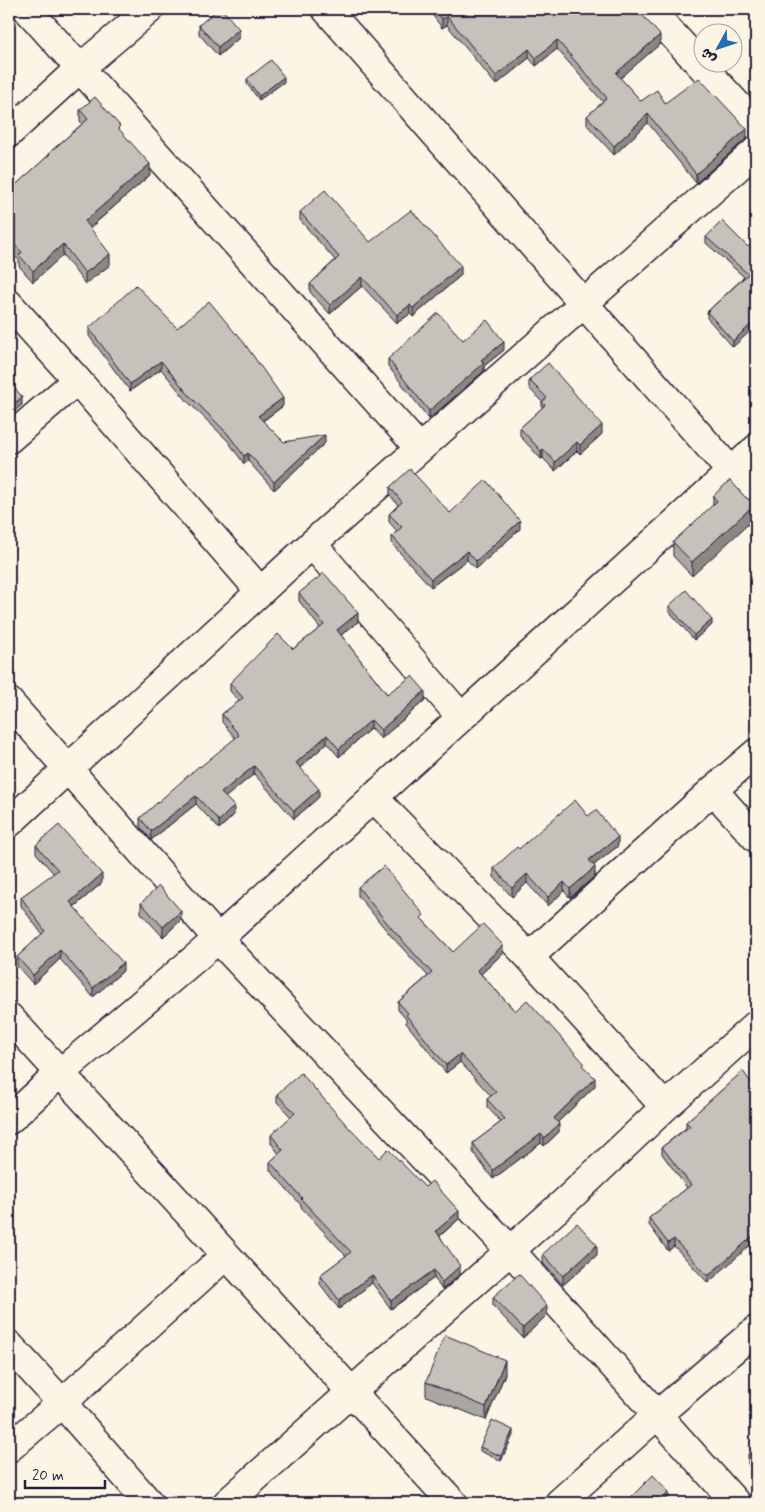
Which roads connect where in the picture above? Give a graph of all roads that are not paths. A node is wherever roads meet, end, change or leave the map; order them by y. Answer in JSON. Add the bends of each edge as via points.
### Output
{"nodes":[{"id":1,"x":27,"y":9,"type":"edge"},
{"id":2,"x":150,"y":9,"type":"edge"},
{"id":3,"x":326,"y":9,"type":"edge"},
{"id":4,"x":649,"y":9,"type":"edge"},
{"id":5,"x":80,"y":68,"type":"junction"},
{"id":6,"x":756,"y":125,"type":"edge"},
{"id":7,"x":9,"y":133,"type":"edge"},
{"id":8,"x":756,"y":150,"type":"edge"},
{"id":9,"x":584,"y":302,"type":"junction"},
{"id":10,"x":9,"y":304,"type":"edge"},
{"id":11,"x":77,"y":380,"type":"junction"},
{"id":12,"x":9,"y":439,"type":"edge"},
{"id":13,"x":419,"y":448,"type":"junction"},
{"id":14,"x":756,"y":448,"type":"edge"},
{"id":15,"x":730,"y":471,"type":"junction"},
{"id":16,"x":756,"y":500,"type":"edge"},
{"id":17,"x":312,"y":544,"type":"junction"},
{"id":18,"x":260,"y":591,"type":"junction"},
{"id":19,"x":9,"y":702,"type":"edge"},
{"id":20,"x":461,"y":717,"type":"junction"},
{"id":21,"x":756,"y":753,"type":"edge"},
{"id":22,"x":69,"y":769,"type":"junction"},
{"id":23,"x":713,"y":790,"type":"junction"},
{"id":24,"x":373,"y":797,"type":"junction"},
{"id":25,"x":9,"y":823,"type":"edge"},
{"id":26,"x":756,"y":838,"type":"edge"},
{"id":27,"x":218,"y":939,"type":"junction"},
{"id":28,"x":528,"y":957,"type":"junction"},
{"id":29,"x":9,"y":1017,"type":"edge"},
{"id":30,"x":756,"y":1025,"type":"edge"},
{"id":31,"x":60,"y":1074,"type":"junction"},
{"id":32,"x":665,"y":1107,"type":"junction"},
{"id":33,"x":9,"y":1120,"type":"edge"},
{"id":34,"x":510,"y":1250,"type":"junction"},
{"id":35,"x":226,"y":1255,"type":"junction"},
{"id":36,"x":756,"y":1330,"type":"edge"},
{"id":37,"x":9,"y":1345,"type":"edge"},
{"id":38,"x":352,"y":1393,"type":"junction"},
{"id":39,"x":62,"y":1403,"type":"junction"},
{"id":40,"x":657,"y":1415,"type":"junction"},
{"id":41,"x":9,"y":1448,"type":"edge"},
{"id":42,"x":149,"y":1503,"type":"edge"},
{"id":43,"x":226,"y":1503,"type":"edge"},
{"id":44,"x":453,"y":1503,"type":"edge"},
{"id":45,"x":559,"y":1503,"type":"edge"},
{"id":46,"x":736,"y":1503,"type":"edge"}],
"edges":[{"from":1,"to":5,"type":"street"},
{"from":2,"to":5,"type":"street"},
{"from":3,"to":9,"type":"street"},
{"from":4,"to":6,"type":"street"},
{"from":5,"to":7,"type":"street"},
{"from":5,"to":13,"type":"street"},
{"from":8,"to":9,"type":"street"},
{"from":9,"to":13,"type":"street"},
{"from":9,"to":15,"type":"street"},
{"from":10,"to":11,"type":"street"},
{"from":11,"to":12,"type":"street"},
{"from":11,"to":18,"type":"street"},
{"from":13,"to":17,"type":"street"},
{"from":14,"to":15,"type":"street"},
{"from":15,"to":16,"type":"street"},
{"from":15,"to":20,"type":"street"},
{"from":17,"to":18,"type":"street"},
{"from":17,"to":20,"type":"street"},
{"from":18,"to":22,"type":"street"},
{"from":19,"to":22,"type":"street"},
{"from":20,"to":24,"type":"street"},
{"from":21,"to":23,"type":"street"},
{"from":22,"to":25,"type":"street"},
{"from":22,"to":27,"type":"street"},
{"from":23,"to":26,"type":"street"},
{"from":23,"to":28,"type":"street"},
{"from":24,"to":27,"type":"street"},
{"from":24,"to":28,"type":"street"},
{"from":27,"to":31,"type":"street"},
{"from":27,"to":34,"type":"street"},
{"from":28,"to":32,"type":"street"},
{"from":29,"to":31,"type":"street"},
{"from":30,"to":32,"type":"street"},
{"from":31,"to":33,"type":"street"},
{"from":31,"to":35,"type":"street"},
{"from":32,"to":34,"type":"street"},
{"from":34,"to":38,"type":"street"},
{"from":34,"to":40,"type":"street"},
{"from":35,"to":38,"type":"street"},
{"from":35,"to":39,"type":"street"},
{"from":36,"to":40,"type":"street"},
{"from":37,"to":39,"type":"street"},
{"from":38,"to":43,"type":"street"},
{"from":38,"to":44,"type":"street"},
{"from":39,"to":41,"type":"street"},
{"from":39,"to":42,"type":"street"},
{"from":40,"to":45,"type":"street"},
{"from":40,"to":46,"type":"street"}]}
